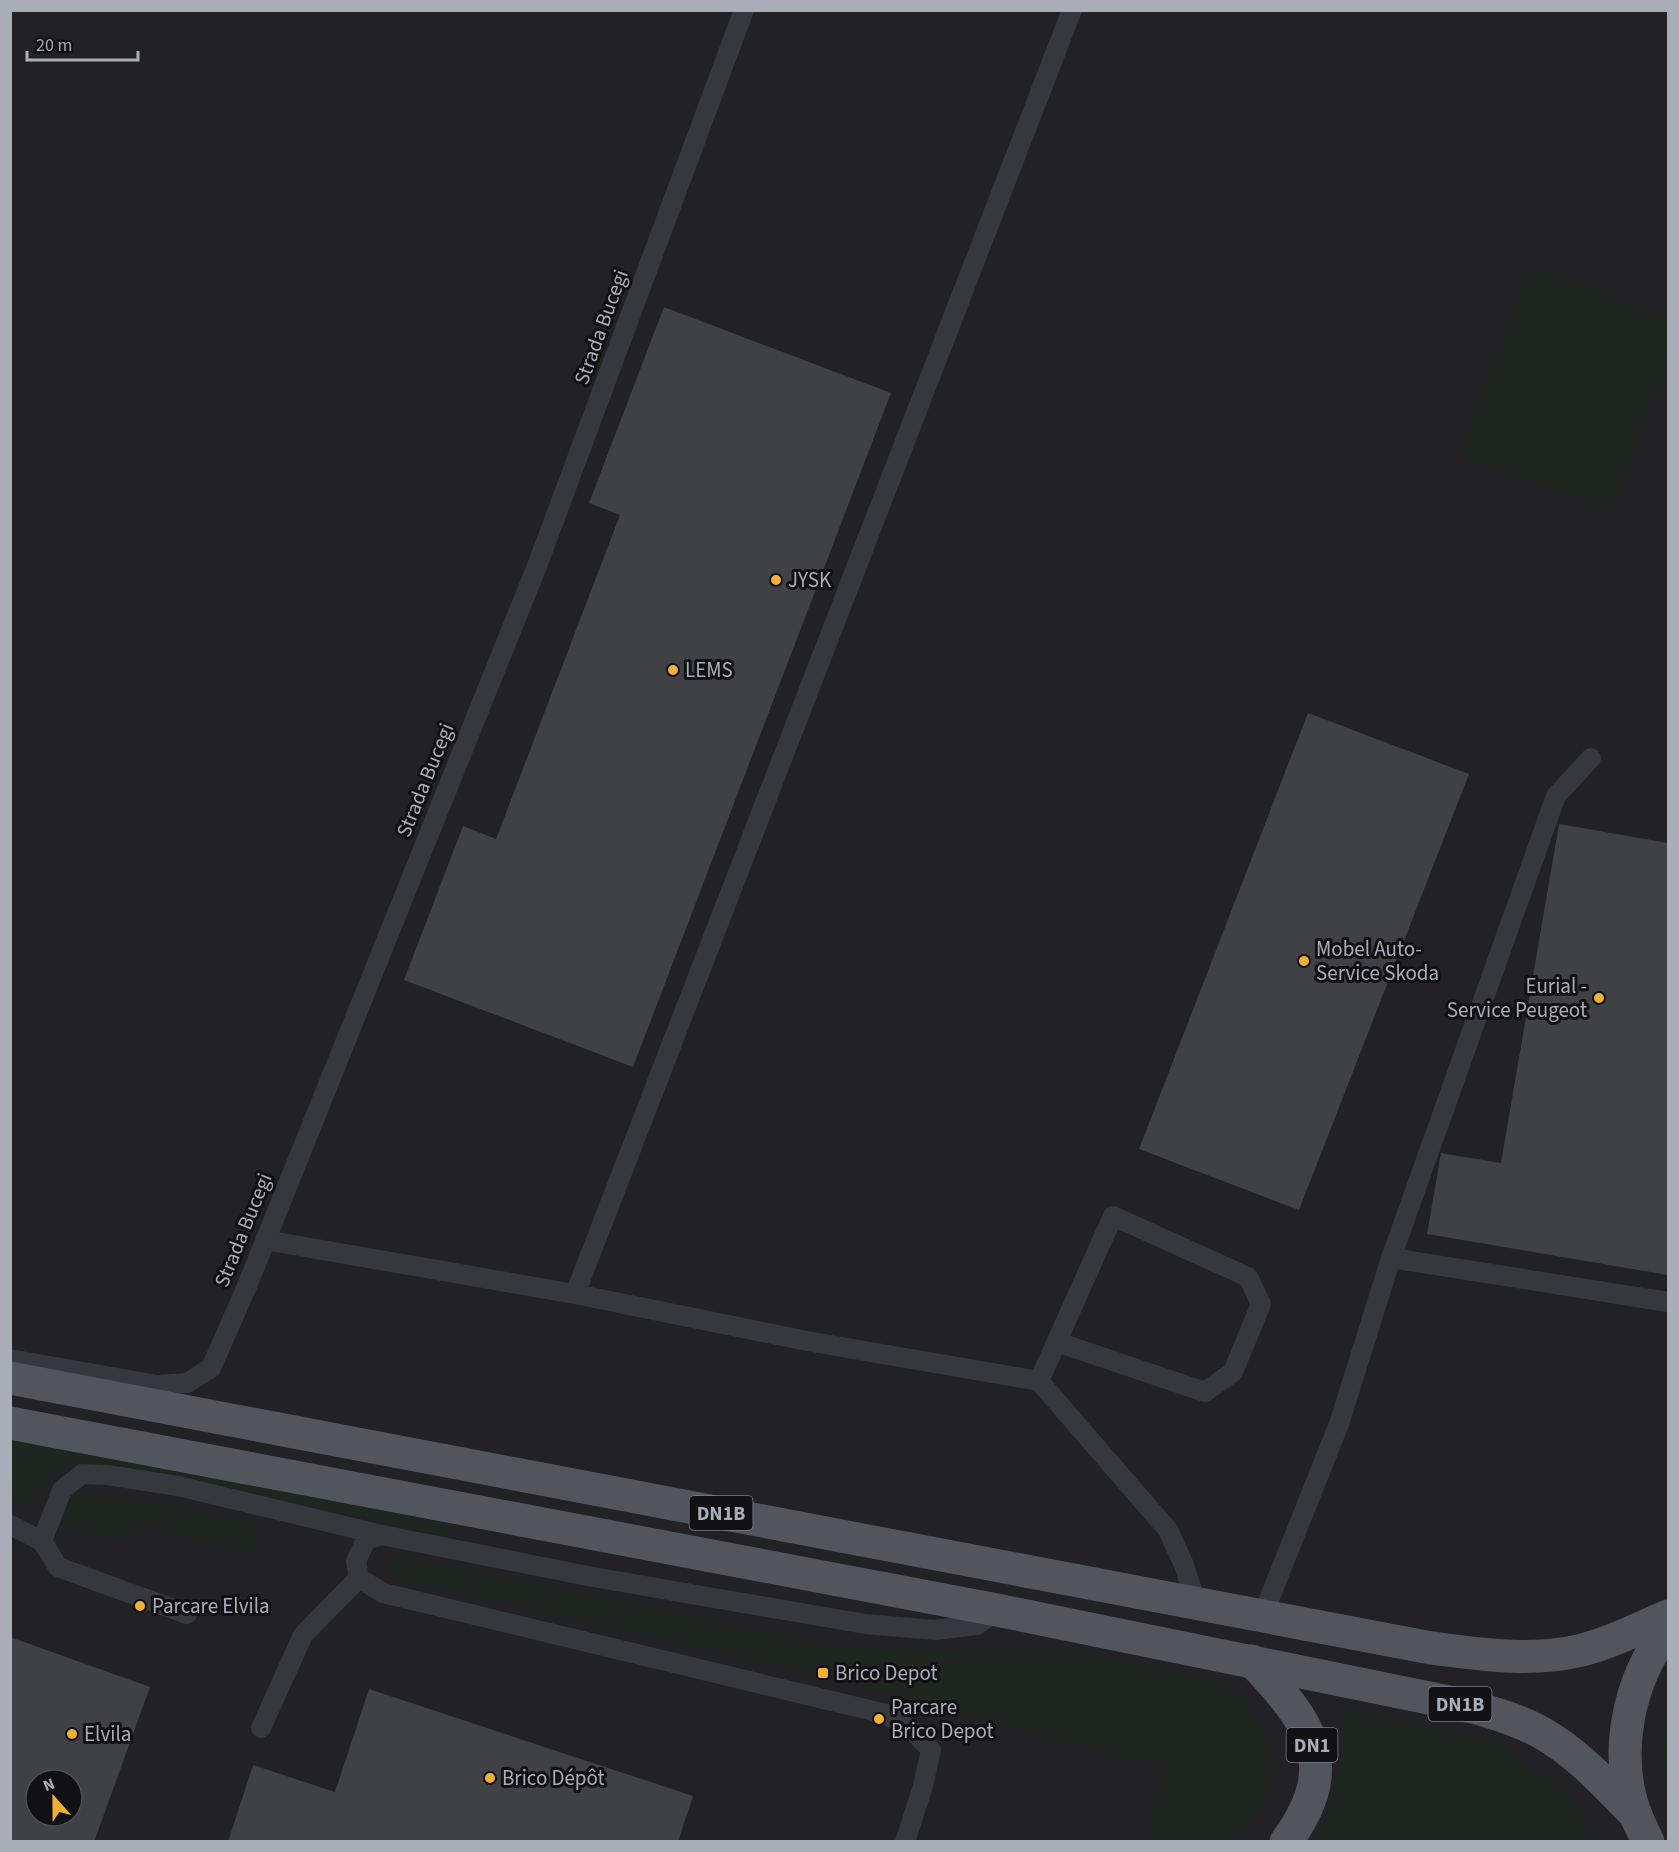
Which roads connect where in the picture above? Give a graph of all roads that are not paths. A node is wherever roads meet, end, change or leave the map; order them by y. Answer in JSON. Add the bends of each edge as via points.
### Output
{"nodes":[{"id":1,"x":744,"y":10,"type":"edge"},
{"id":2,"x":1072,"y":10,"type":"edge"},
{"id":3,"x":1591,"y":758,"type":"dead end"},
{"id":4,"x":265,"y":1240,"type":"junction"},
{"id":5,"x":1391,"y":1258,"type":"junction"},
{"id":6,"x":575,"y":1294,"type":"junction"},
{"id":7,"x":1668,"y":1302,"type":"edge"},
{"id":8,"x":1057,"y":1342,"type":"junction"},
{"id":9,"x":10,"y":1359,"type":"edge"},
{"id":10,"x":10,"y":1378,"type":"edge"},
{"id":11,"x":1039,"y":1381,"type":"junction"},
{"id":12,"x":10,"y":1423,"type":"edge"},
{"id":13,"x":10,"y":1525,"type":"edge"},
{"id":14,"x":382,"y":1535,"type":"junction"},
{"id":15,"x":42,"y":1541,"type":"junction"},
{"id":16,"x":359,"y":1578,"type":"junction"},
{"id":17,"x":1196,"y":1604,"type":"junction"},
{"id":18,"x":997,"y":1610,"type":"junction"},
{"id":19,"x":187,"y":1614,"type":"dead end"},
{"id":20,"x":1668,"y":1616,"type":"edge"},
{"id":21,"x":1263,"y":1617,"type":"junction"},
{"id":22,"x":1668,"y":1629,"type":"edge"},
{"id":23,"x":1252,"y":1662,"type":"junction"},
{"id":24,"x":261,"y":1728,"type":"dead end"},
{"id":25,"x":1642,"y":1828,"type":"edge"},
{"id":26,"x":905,"y":1842,"type":"edge"},
{"id":27,"x":1286,"y":1842,"type":"edge"}],
"edges":[{"from":1,"to":4,"type":"lane","name":"Strada Bucegi","via":[[537,566]]},
{"from":2,"to":6,"type":"lane"},
{"from":3,"to":5,"type":"lane","via":[[1556,796]]},
{"from":4,"to":6,"type":"lane"},
{"from":4,"to":9,"type":"lane","name":"Strada Bucegi","via":[[211,1368],[187,1383],[157,1385]]},
{"from":5,"to":7,"type":"lane"},
{"from":5,"to":21,"type":"lane","via":[[1340,1424]]},
{"from":6,"to":11,"type":"lane","via":[[807,1341]]},
{"from":8,"to":8,"type":"lane","via":[[1113,1216],[1248,1277],[1260,1304],[1233,1372],[1205,1392]]},
{"from":8,"to":11,"type":"lane"},
{"from":10,"to":17,"type":"main road","number":"DN1B"},
{"from":11,"to":17,"type":"lane","via":[[1168,1530]]},
{"from":12,"to":18,"type":"main road","number":"DN1B"},
{"from":13,"to":15,"type":"lane"},
{"from":14,"to":15,"type":"lane","via":[[178,1486],[82,1474],[62,1490]]},
{"from":14,"to":16,"type":"lane","via":[[366,1540],[356,1561]]},
{"from":14,"to":18,"type":"lane","via":[[866,1624],[935,1630],[977,1625]]},
{"from":15,"to":19,"type":"lane","via":[[58,1567]]},
{"from":16,"to":24,"type":"lane","via":[[303,1635]]},
{"from":16,"to":26,"type":"lane","via":[[383,1593],[886,1714],[914,1732],[931,1750]]},
{"from":17,"to":21,"type":"main road","number":"DN1B"},
{"from":18,"to":23,"type":"main road","number":"DN1B"},
{"from":20,"to":21,"type":"main road","number":"DN1B","via":[[1580,1651],[1513,1657],[1431,1648]]},
{"from":22,"to":25,"type":"main road","number":"DN1B","via":[[1637,1684],[1627,1728],[1626,1772]]},
{"from":23,"to":25,"type":"main road","number":"DN1B","via":[[1422,1695],[1508,1717],[1574,1754]]},
{"from":23,"to":27,"type":"main road","number":"DN1","via":[[1298,1713],[1315,1758],[1311,1799]]}]}
